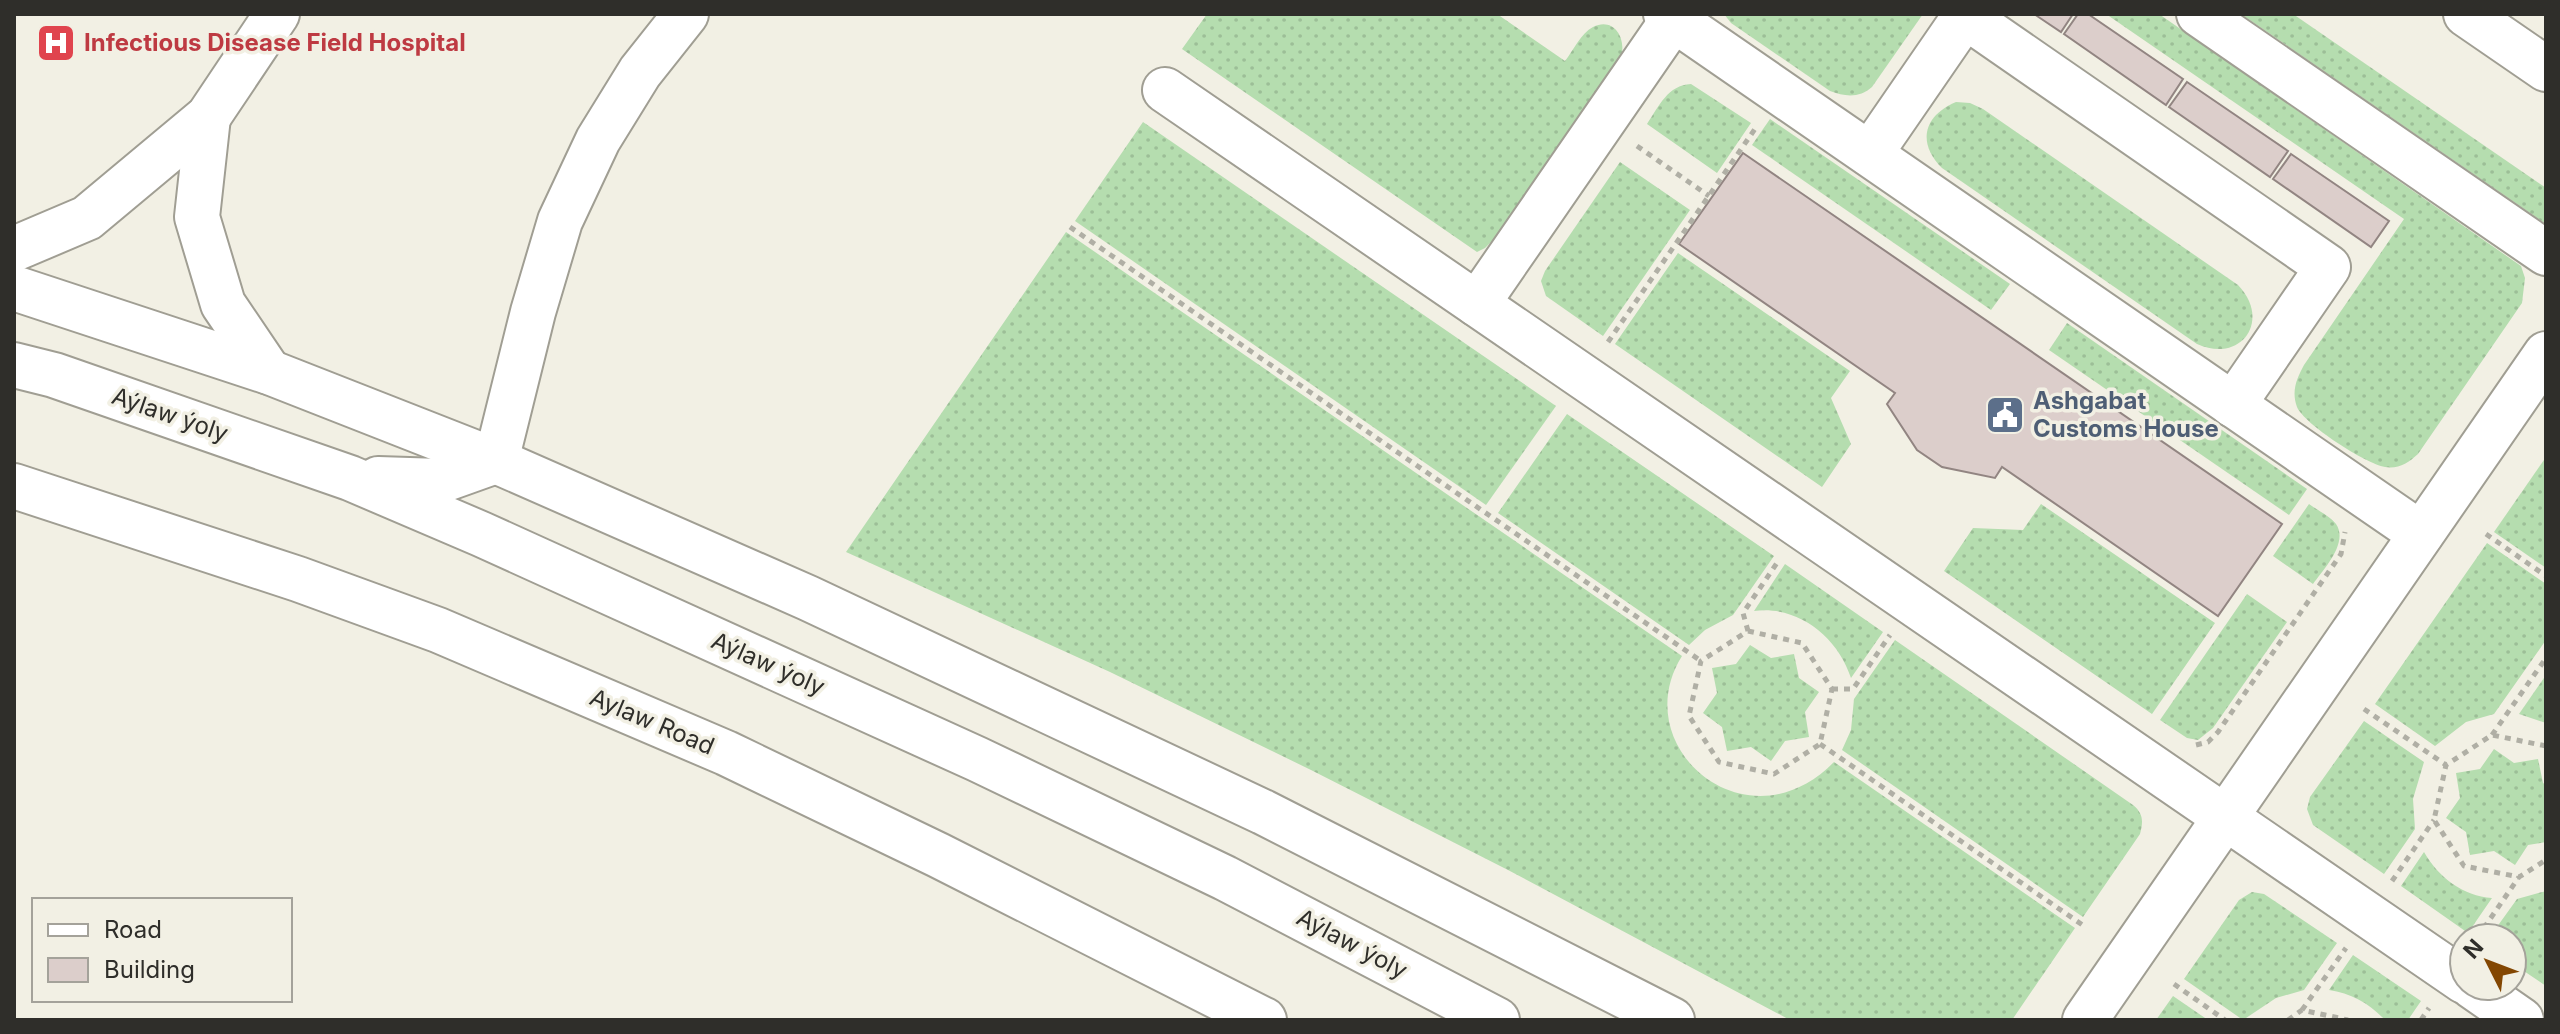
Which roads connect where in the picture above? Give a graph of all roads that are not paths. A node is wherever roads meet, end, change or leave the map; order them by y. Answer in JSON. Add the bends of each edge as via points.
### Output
{"nodes":[{"id":1,"x":277,"y":14,"type":"edge"},
{"id":2,"x":686,"y":14,"type":"edge"},
{"id":3,"x":2199,"y":14,"type":"edge"},
{"id":4,"x":2466,"y":14,"type":"edge"},
{"id":5,"x":1672,"y":16,"type":"edge"},
{"id":6,"x":2546,"y":69,"type":"edge"},
{"id":7,"x":1165,"y":90,"type":"dead end"},
{"id":8,"x":208,"y":117,"type":"junction"},
{"id":9,"x":1870,"y":154,"type":"junction"},
{"id":10,"x":14,"y":249,"type":"edge"},
{"id":11,"x":2546,"y":253,"type":"edge"},
{"id":12,"x":14,"y":288,"type":"edge"},
{"id":13,"x":1477,"y":304,"type":"junction"},
{"id":14,"x":2546,"y":354,"type":"edge"},
{"id":15,"x":14,"y":365,"type":"edge"},
{"id":16,"x":269,"y":372,"type":"junction"},
{"id":17,"x":2233,"y":405,"type":"junction"},
{"id":18,"x":496,"y":461,"type":"junction"},
{"id":19,"x":350,"y":478,"type":"junction"},
{"id":20,"x":14,"y":486,"type":"edge"},
{"id":21,"x":2421,"y":534,"type":"junction"},
{"id":22,"x":2225,"y":817,"type":"junction"},
{"id":23,"x":2448,"y":970,"type":"edge"},
{"id":24,"x":2495,"y":1002,"type":"edge"},
{"id":25,"x":1264,"y":1020,"type":"edge"},
{"id":26,"x":1497,"y":1020,"type":"edge"},
{"id":27,"x":1672,"y":1020,"type":"edge"},
{"id":28,"x":2085,"y":1020,"type":"edge"},
{"id":29,"x":2521,"y":1020,"type":"edge"}],
"edges":[{"from":1,"to":8,"type":"main road"},
{"from":2,"to":18,"type":"main road","via":[[640,72],[598,140],[560,221]]},
{"from":3,"to":11,"type":"main road"},
{"from":4,"to":6,"type":"main road"},
{"from":5,"to":9,"type":"main road"},
{"from":5,"to":13,"type":"main road"},
{"from":7,"to":13,"type":"main road"},
{"from":8,"to":10,"type":"main road","via":[[87,218]]},
{"from":8,"to":16,"type":"main road","via":[[197,217],[223,304]]},
{"from":9,"to":17,"type":"main road"},
{"from":9,"to":17,"type":"main road","via":[[1965,16],[2328,267]]},
{"from":12,"to":16,"type":"main road"},
{"from":13,"to":22,"type":"main road"},
{"from":14,"to":21,"type":"main road"},
{"from":15,"to":19,"type":"main road","name":"Aýlaw ýoly"},
{"from":16,"to":18,"type":"main road"},
{"from":17,"to":21,"type":"main road"},
{"from":18,"to":19,"type":"main road","via":[[440,481]]},
{"from":18,"to":27,"type":"main road","via":[[808,598],[1263,812]]},
{"from":19,"to":26,"type":"main road","name":"Aýlaw ýoly","via":[[977,759],[1225,878]]},
{"from":20,"to":25,"type":"main road","name":"Aylaw Road","via":[[438,630],[740,760]]},
{"from":21,"to":22,"type":"main road"},
{"from":22,"to":23,"type":"main road"},
{"from":22,"to":28,"type":"main road"},
{"from":24,"to":29,"type":"main road"}]}
